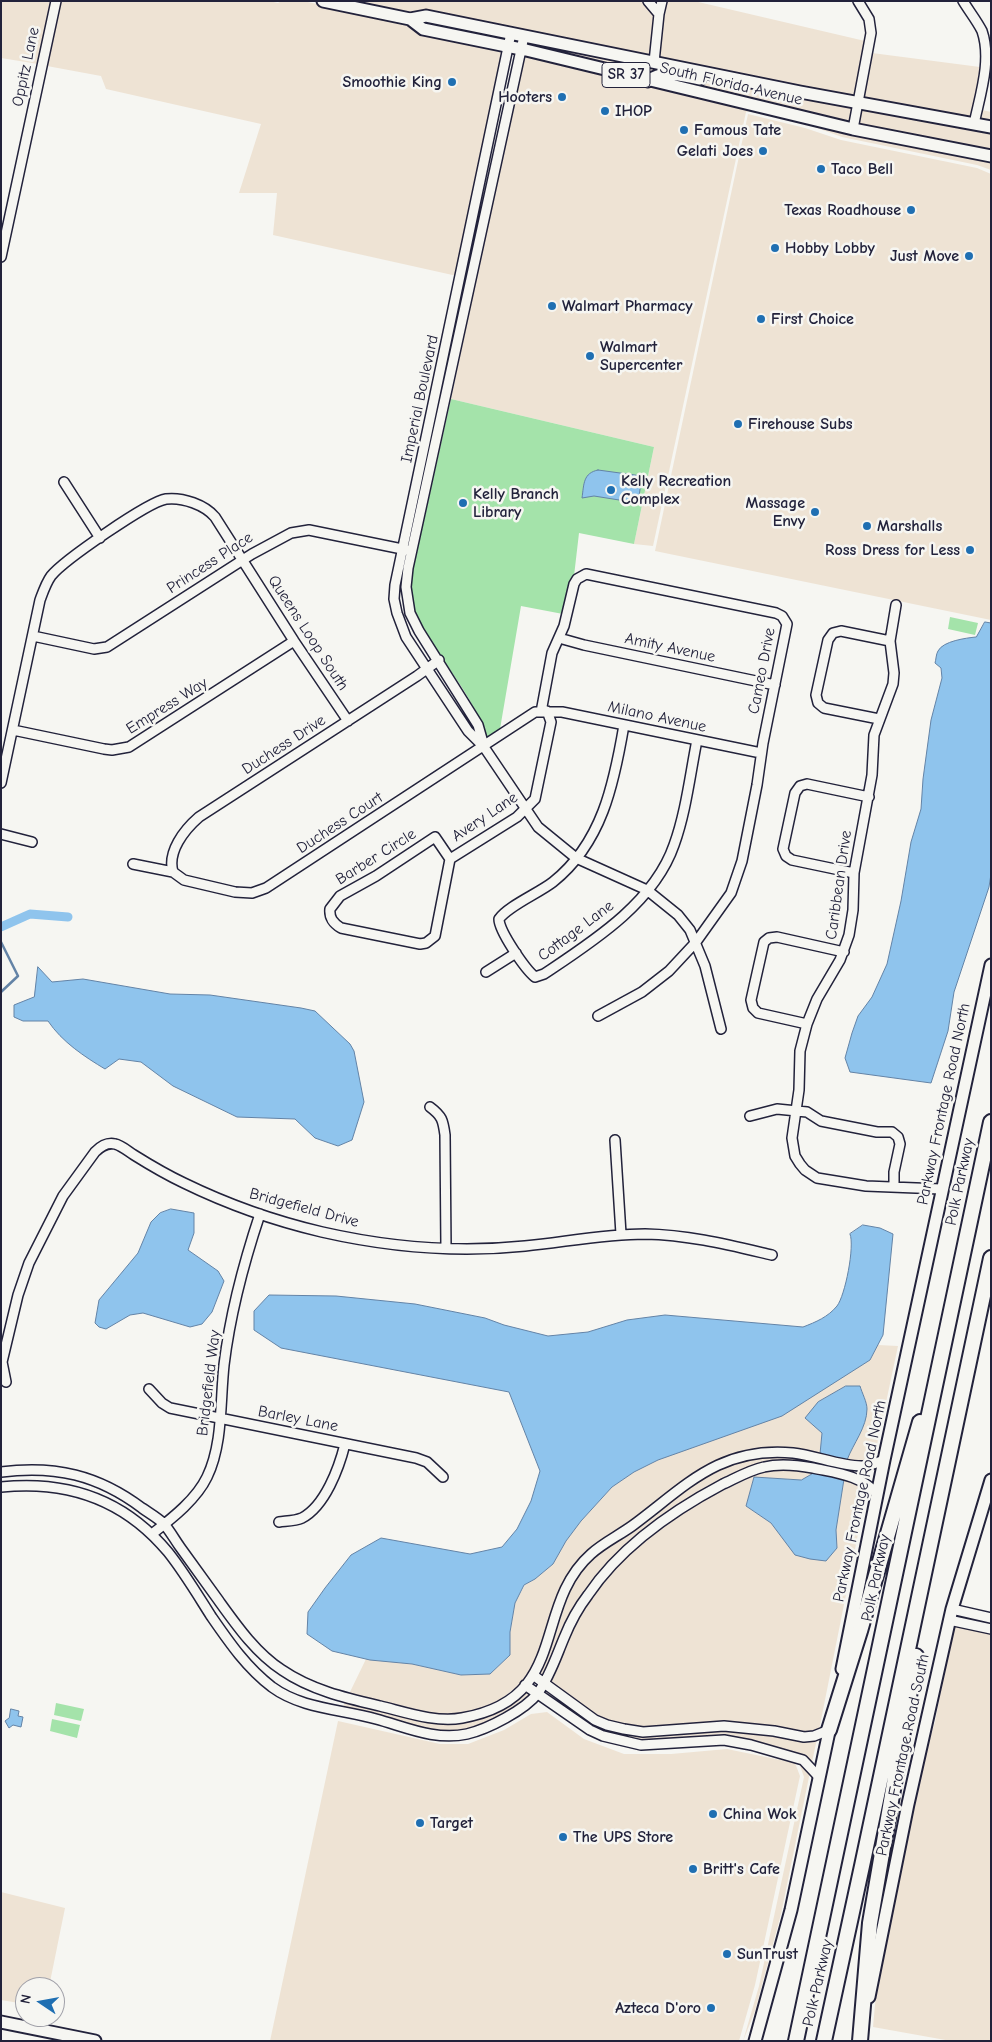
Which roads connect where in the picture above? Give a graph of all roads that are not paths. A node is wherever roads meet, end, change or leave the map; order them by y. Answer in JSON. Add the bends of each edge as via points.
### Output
{"nodes":[{"id":1,"x":56,"y":1,"type":"edge"},
{"id":2,"x":323,"y":1,"type":"edge"},
{"id":3,"x":648,"y":1,"type":"edge"},
{"id":4,"x":662,"y":1,"type":"edge"},
{"id":5,"x":858,"y":1,"type":"edge"},
{"id":6,"x":963,"y":1,"type":"edge"},
{"id":7,"x":659,"y":14,"type":"junction"},
{"id":8,"x":410,"y":19,"type":"junction"},
{"id":9,"x":511,"y":34,"type":"junction"},
{"id":10,"x":524,"y":36,"type":"junction"},
{"id":11,"x":509,"y":47,"type":"junction"},
{"id":12,"x":521,"y":49,"type":"junction"},
{"id":13,"x":654,"y":62,"type":"junction"},
{"id":14,"x":729,"y":77,"type":"junction"},
{"id":15,"x":987,"y":80,"type":"edge"},
{"id":16,"x":648,"y":81,"type":"junction"},
{"id":17,"x":858,"y":102,"type":"junction"},
{"id":18,"x":974,"y":124,"type":"junction"},
{"id":19,"x":991,"y":127,"type":"edge"},
{"id":20,"x":853,"y":129,"type":"junction"},
{"id":21,"x":991,"y":156,"type":"edge"},
{"id":22,"x":1,"y":257,"type":"edge"},
{"id":23,"x":64,"y":482,"type":"dead end"},
{"id":24,"x":100,"y":538,"type":"junction"},
{"id":25,"x":402,"y":549,"type":"junction"},
{"id":26,"x":412,"y":551,"type":"junction"},
{"id":27,"x":243,"y":561,"type":"junction"},
{"id":28,"x":896,"y":605,"type":"dead end"},
{"id":29,"x":33,"y":636,"type":"junction"},
{"id":30,"x":559,"y":638,"type":"junction"},
{"id":31,"x":294,"y":641,"type":"junction"},
{"id":32,"x":890,"y":641,"type":"junction"},
{"id":33,"x":439,"y":660,"type":"junction"},
{"id":34,"x":427,"y":669,"type":"junction"},
{"id":35,"x":775,"y":685,"type":"junction"},
{"id":36,"x":544,"y":711,"type":"junction"},
{"id":37,"x":879,"y":719,"type":"junction"},
{"id":38,"x":348,"y":721,"type":"junction"},
{"id":39,"x":624,"y":725,"type":"junction"},
{"id":40,"x":13,"y":730,"type":"junction"},
{"id":41,"x":697,"y":740,"type":"junction"},
{"id":42,"x":484,"y":746,"type":"junction"},
{"id":43,"x":761,"y":753,"type":"junction"},
{"id":44,"x":1,"y":783,"type":"edge"},
{"id":45,"x":869,"y":796,"type":"junction"},
{"id":46,"x":526,"y":809,"type":"junction"},
{"id":47,"x":1,"y":834,"type":"edge"},
{"id":48,"x":32,"y":842,"type":"dead end"},
{"id":49,"x":576,"y":858,"type":"junction"},
{"id":50,"x":450,"y":859,"type":"junction"},
{"id":51,"x":134,"y":864,"type":"dead end"},
{"id":52,"x":174,"y":872,"type":"junction"},
{"id":53,"x":854,"y":873,"type":"junction"},
{"id":54,"x":647,"y":890,"type":"junction"},
{"id":55,"x":696,"y":942,"type":"junction"},
{"id":56,"x":844,"y":952,"type":"junction"},
{"id":57,"x":516,"y":953,"type":"junction"},
{"id":58,"x":991,"y":965,"type":"edge"},
{"id":59,"x":486,"y":972,"type":"dead end"},
{"id":60,"x":598,"y":1016,"type":"dead end"},
{"id":61,"x":807,"y":1024,"type":"junction"},
{"id":62,"x":721,"y":1029,"type":"dead end"},
{"id":63,"x":430,"y":1107,"type":"dead end"},
{"id":64,"x":797,"y":1111,"type":"junction"},
{"id":65,"x":750,"y":1116,"type":"dead end"},
{"id":66,"x":991,"y":1122,"type":"edge"},
{"id":67,"x":615,"y":1140,"type":"dead end"},
{"id":68,"x":894,"y":1188,"type":"junction"},
{"id":69,"x":942,"y":1189,"type":"junction"},
{"id":70,"x":260,"y":1214,"type":"junction"},
{"id":71,"x":621,"y":1234,"type":"junction"},
{"id":72,"x":446,"y":1248,"type":"junction"},
{"id":73,"x":772,"y":1255,"type":"dead end"},
{"id":74,"x":991,"y":1258,"type":"edge"},
{"id":75,"x":945,"y":1342,"type":"junction"},
{"id":76,"x":6,"y":1382,"type":"dead end"},
{"id":77,"x":150,"y":1389,"type":"dead end"},
{"id":78,"x":219,"y":1419,"type":"junction"},
{"id":79,"x":344,"y":1444,"type":"junction"},
{"id":80,"x":884,"y":1460,"type":"junction"},
{"id":81,"x":1,"y":1472,"type":"edge"},
{"id":82,"x":443,"y":1477,"type":"dead end"},
{"id":83,"x":945,"y":1478,"type":"junction"},
{"id":84,"x":991,"y":1480,"type":"edge"},
{"id":85,"x":1,"y":1487,"type":"edge"},
{"id":86,"x":877,"y":1494,"type":"junction"},
{"id":87,"x":279,"y":1522,"type":"dead end"},
{"id":88,"x":164,"y":1524,"type":"junction"},
{"id":89,"x":152,"y":1534,"type":"junction"},
{"id":90,"x":950,"y":1614,"type":"junction"},
{"id":91,"x":991,"y":1618,"type":"edge"},
{"id":92,"x":991,"y":1629,"type":"edge"},
{"id":93,"x":533,"y":1674,"type":"junction"},
{"id":94,"x":544,"y":1682,"type":"junction"},
{"id":95,"x":525,"y":1685,"type":"junction"},
{"id":96,"x":537,"y":1694,"type":"junction"},
{"id":97,"x":829,"y":1730,"type":"junction"},
{"id":98,"x":819,"y":1777,"type":"junction"},
{"id":99,"x":1,"y":2022,"type":"edge"},
{"id":100,"x":95,"y":2041,"type":"edge"},
{"id":101,"x":755,"y":2041,"type":"edge"},
{"id":102,"x":796,"y":2041,"type":"edge"},
{"id":103,"x":824,"y":2041,"type":"edge"},
{"id":104,"x":861,"y":2041,"type":"edge"}],
"edges":[{"from":1,"to":22,"type":"street","name":"Oppitz Lane"},
{"from":2,"to":8,"type":"main road","name":"South Florida Avenue","number":"SR 37"},
{"from":3,"to":7,"type":"street"},
{"from":4,"to":7,"type":"street"},
{"from":5,"to":17,"type":"street","via":[[869,19],[871,33]]},
{"from":6,"to":15,"type":"street","via":[[984,36]]},
{"from":7,"to":13,"type":"street"},
{"from":8,"to":9,"type":"main road","name":"South Florida Avenue","number":"SR 37","via":[[426,16]]},
{"from":8,"to":11,"type":"main road","name":"South Florida Avenue","number":"SR 37","via":[[423,29]]},
{"from":9,"to":10,"type":"main road","name":"South Florida Avenue","number":"SR 37"},
{"from":9,"to":11,"type":"street","name":"Imperial Boulevard"},
{"from":10,"to":12,"type":"street","name":"Imperial Boulevard"},
{"from":10,"to":13,"type":"main road","name":"South Florida Avenue","number":"SR 37"},
{"from":11,"to":12,"type":"main road","name":"South Florida Avenue","number":"SR 37"},
{"from":11,"to":25,"type":"street","name":"Imperial Boulevard"},
{"from":12,"to":16,"type":"main road","name":"South Florida Avenue","number":"SR 37"},
{"from":12,"to":26,"type":"street","name":"Imperial Boulevard"},
{"from":13,"to":14,"type":"main road","name":"South Florida Avenue","number":"SR 37"},
{"from":14,"to":16,"type":"main road","via":[[701,79],[665,74]]},
{"from":14,"to":17,"type":"main road","name":"South Florida Avenue","number":"SR 37"},
{"from":15,"to":18,"type":"street"},
{"from":16,"to":20,"type":"main road","name":"South Florida Avenue","number":"SR 37"},
{"from":17,"to":18,"type":"main road","name":"South Florida Avenue","number":"SR 37"},
{"from":17,"to":20,"type":"street"},
{"from":18,"to":19,"type":"main road","name":"South Florida Avenue","number":"SR 37"},
{"from":20,"to":21,"type":"main road","name":"South Florida Avenue","number":"SR 37"},
{"from":23,"to":24,"type":"street"},
{"from":24,"to":27,"type":"street","name":"Queens Loop South","via":[[159,501],[174,499],[208,509]]},
{"from":24,"to":29,"type":"street","name":"Queens Loop South","via":[[69,559],[50,577],[40,600]]},
{"from":25,"to":26,"type":"street","name":"Princess Place"},
{"from":25,"to":27,"type":"street","name":"Princess Place","via":[[309,530],[284,535]]},
{"from":25,"to":34,"type":"street","name":"Imperial Boulevard","via":[[394,592],[396,613],[406,637]]},
{"from":26,"to":33,"type":"street","name":"Imperial Boulevard","via":[[406,581],[407,603],[414,623]]},
{"from":27,"to":29,"type":"street","name":"Princess Place","via":[[107,647],[94,649]]},
{"from":27,"to":31,"type":"street","name":"Queens Loop South"},
{"from":28,"to":32,"type":"street","name":"Caribbean Drive"},
{"from":29,"to":40,"type":"street","name":"Queens Loop South"},
{"from":30,"to":35,"type":"street","name":"Amity Avenue"},
{"from":30,"to":35,"type":"street","name":"Cameo Drive","via":[[574,584],[586,574],[776,614],[785,619],[788,628]]},
{"from":30,"to":36,"type":"street","name":"Cameo Drive","via":[[552,653]]},
{"from":31,"to":38,"type":"street","name":"Queens Loop South"},
{"from":31,"to":40,"type":"street","name":"Empress Way","via":[[129,747],[104,749]]},
{"from":32,"to":37,"type":"street","name":"Caribbean Drive","via":[[893,684]]},
{"from":32,"to":37,"type":"street","via":[[840,631],[833,633],[828,640],[816,695],[824,708]]},
{"from":33,"to":34,"type":"street","name":"Duchess Drive"},
{"from":33,"to":42,"type":"street","name":"Imperial Boulevard","via":[[478,725]]},
{"from":34,"to":38,"type":"street","name":"Duchess Drive"},
{"from":34,"to":42,"type":"street","name":"Imperial Boulevard","via":[[468,731]]},
{"from":35,"to":43,"type":"street","name":"Cameo Drive"},
{"from":36,"to":39,"type":"street","name":"Milano Avenue"},
{"from":36,"to":42,"type":"street","name":"Duchess Court","via":[[535,712]]},
{"from":36,"to":46,"type":"street","name":"Avery Lane","via":[[551,722],[538,793]]},
{"from":37,"to":45,"type":"street","name":"Caribbean Drive","via":[[874,735]]},
{"from":38,"to":52,"type":"street","name":"Duchess Drive","via":[[195,821],[176,847],[171,863]]},
{"from":39,"to":41,"type":"street","name":"Milano Avenue"},
{"from":39,"to":49,"type":"street","via":[[612,787],[602,818]]},
{"from":40,"to":44,"type":"street","name":"Queens Loop South"},
{"from":41,"to":43,"type":"street","name":"Milano Avenue"},
{"from":41,"to":54,"type":"street","name":"Cottage Lane","via":[[675,844]]},
{"from":42,"to":46,"type":"street","name":"Imperial Boulevard"},
{"from":42,"to":52,"type":"street","name":"Duchess Court","via":[[258,891],[243,894],[184,880]]},
{"from":43,"to":55,"type":"street","name":"Cameo Drive","via":[[736,880],[724,905]]},
{"from":45,"to":53,"type":"street","name":"Caribbean Drive"},
{"from":45,"to":53,"type":"street","via":[[807,784],[800,786],[795,793],[783,849],[792,860]]},
{"from":46,"to":49,"type":"street","name":"Imperial Boulevard","via":[[538,827]]},
{"from":46,"to":50,"type":"street","name":"Avery Lane"},
{"from":47,"to":48,"type":"street"},
{"from":49,"to":54,"type":"street","name":"Imperial Boulevard"},
{"from":49,"to":57,"type":"street","via":[[555,880],[499,919]]},
{"from":50,"to":50,"type":"street","name":"Barber Circle","via":[[435,837],[340,896],[330,909],[334,924],[341,928],[426,943],[435,936]]},
{"from":51,"to":52,"type":"street","name":"Duchess Court"},
{"from":53,"to":56,"type":"street","name":"Caribbean Drive","via":[[852,923]]},
{"from":54,"to":55,"type":"street","name":"Imperial Boulevard","via":[[678,915]]},
{"from":54,"to":57,"type":"street","name":"Cottage Lane","via":[[616,923],[544,974],[535,978]]},
{"from":55,"to":60,"type":"street","name":"Cameo Drive","via":[[655,983]]},
{"from":55,"to":62,"type":"street","name":"Imperial Boulevard"},
{"from":56,"to":61,"type":"street","name":"Caribbean Drive"},
{"from":56,"to":61,"type":"street","via":[[777,937],[764,942],[752,1008],[758,1013]]},
{"from":57,"to":59,"type":"street"},
{"from":58,"to":69,"type":"main road","name":"Parkway Frontage Road North"},
{"from":61,"to":64,"type":"street","name":"Caribbean Drive","via":[[800,1051]]},
{"from":63,"to":72,"type":"street","via":[[444,1123]]},
{"from":64,"to":65,"type":"street","via":[[778,1109]]},
{"from":64,"to":68,"type":"street","name":"Caribbean Drive","via":[[793,1147],[805,1170],[826,1181]]},
{"from":64,"to":68,"type":"street","via":[[807,1112],[822,1121],[896,1134],[900,1144]]},
{"from":66,"to":75,"type":"highway","name":"Polk Parkway"},
{"from":67,"to":71,"type":"street"},
{"from":68,"to":69,"type":"street","name":"Caribbean Drive"},
{"from":69,"to":80,"type":"main road","name":"Parkway Frontage Road North"},
{"from":70,"to":72,"type":"street","name":"Bridgefield Drive","via":[[359,1239]]},
{"from":70,"to":76,"type":"street","name":"Bridgefield Drive","via":[[185,1183],[118,1145],[101,1147],[64,1196],[29,1263],[2,1362]]},
{"from":70,"to":78,"type":"street","name":"Bridgefield Way","via":[[231,1325]]},
{"from":71,"to":72,"type":"street","name":"Bridgefield Drive","via":[[526,1246]]},
{"from":71,"to":73,"type":"street","name":"Bridgefield Drive","via":[[694,1238]]},
{"from":74,"to":83,"type":"highway","name":"Polk Parkway"},
{"from":75,"to":97,"type":"highway"},
{"from":75,"to":102,"type":"highway","name":"Polk Parkway"},
{"from":77,"to":78,"type":"street","name":"Barley Lane","via":[[170,1408]]},
{"from":78,"to":79,"type":"street","name":"Barley Lane"},
{"from":78,"to":88,"type":"street","name":"Bridgefield Way","via":[[215,1452],[207,1478],[189,1501]]},
{"from":79,"to":82,"type":"street","name":"Barley Lane","via":[[416,1458],[427,1462]]},
{"from":79,"to":87,"type":"street","via":[[335,1474],[318,1503],[302,1518]]},
{"from":80,"to":86,"type":"main road","name":"Parkway Frontage Road North"},
{"from":80,"to":93,"type":"street","via":[[860,1467],[795,1453],[759,1454],[713,1467],[688,1482],[597,1549],[580,1566],[566,1586],[546,1649]]},
{"from":81,"to":88,"type":"street","via":[[52,1470],[76,1475],[125,1495]]},
{"from":83,"to":103,"type":"highway","name":"Polk Parkway"},
{"from":83,"to":104,"type":"highway","via":[[935,1553],[870,1922]]},
{"from":84,"to":90,"type":"main road","name":"Parkway Frontage Road South"},
{"from":85,"to":89,"type":"street","via":[[46,1486],[87,1494],[109,1502]]},
{"from":86,"to":94,"type":"street","via":[[862,1480],[784,1464],[762,1467],[697,1498],[649,1531],[609,1568],[590,1591],[569,1627]]},
{"from":86,"to":97,"type":"main road","name":"Parkway Frontage Road North"},
{"from":88,"to":89,"type":"street","name":"Bridgefield Way"},
{"from":88,"to":95,"type":"street","via":[[250,1642],[281,1670],[308,1685],[393,1709],[457,1719],[495,1709]]},
{"from":89,"to":96,"type":"street","via":[[169,1553],[236,1653],[273,1688],[296,1700],[446,1736],[467,1734],[505,1719]]},
{"from":90,"to":91,"type":"street"},
{"from":90,"to":92,"type":"street"},
{"from":90,"to":104,"type":"main road","name":"Parkway Frontage Road South"},
{"from":93,"to":94,"type":"street"},
{"from":93,"to":95,"type":"street"},
{"from":94,"to":96,"type":"street"},
{"from":94,"to":97,"type":"street","via":[[595,1720],[624,1729],[643,1732],[724,1726],[804,1737]]},
{"from":95,"to":96,"type":"street"},
{"from":96,"to":98,"type":"street","via":[[603,1736],[641,1745],[724,1740],[751,1745],[803,1760]]},
{"from":97,"to":98,"type":"main road","name":"Parkway Frontage Road North"},
{"from":98,"to":101,"type":"main road","name":"Parkway Frontage Road North","via":[[791,1910]]},
{"from":99,"to":100,"type":"main road"}]}
